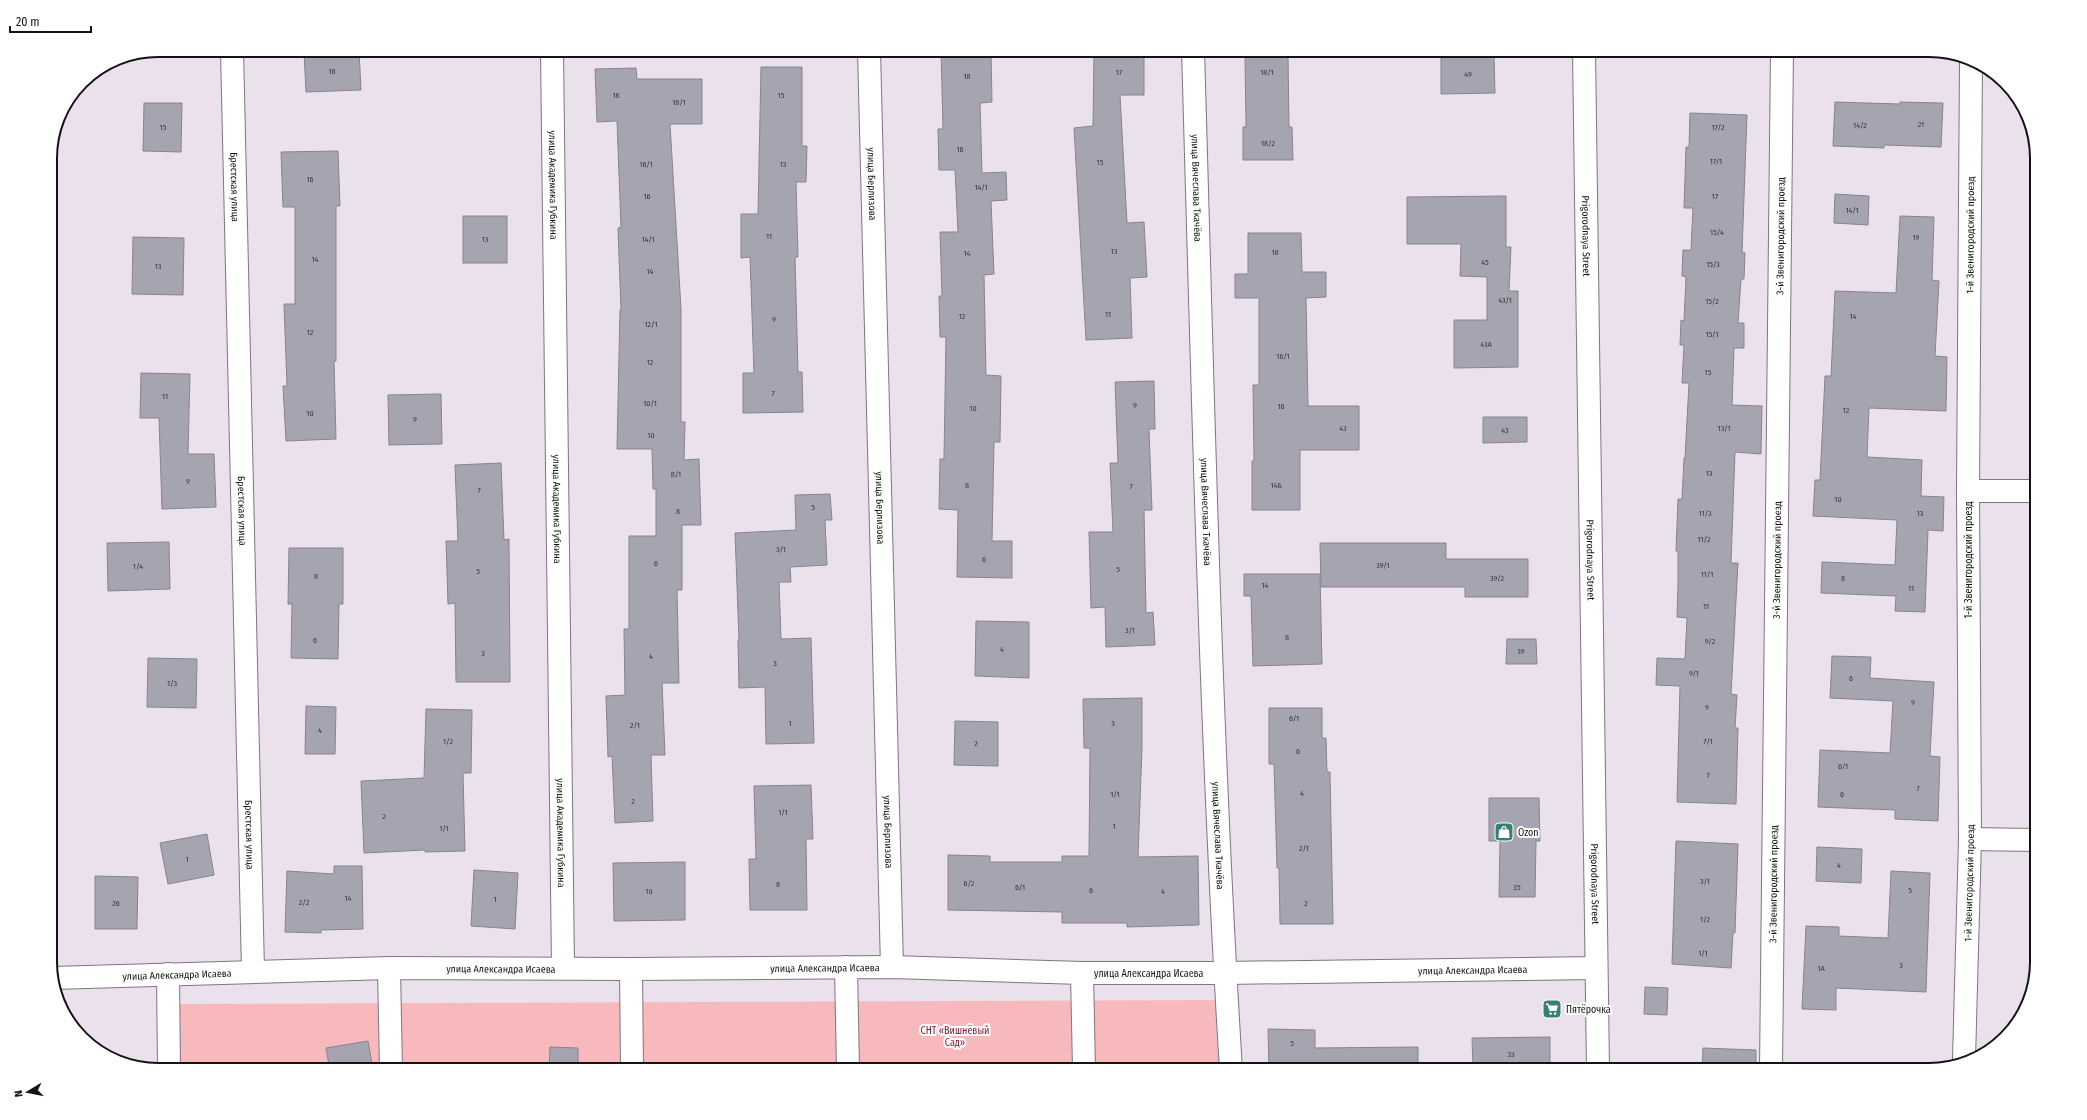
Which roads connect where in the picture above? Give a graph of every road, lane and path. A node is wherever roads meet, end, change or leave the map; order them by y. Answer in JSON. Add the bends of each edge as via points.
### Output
{"nodes":[{"id":1,"x":232,"y":57,"type":"edge"},
{"id":2,"x":552,"y":57,"type":"edge"},
{"id":3,"x":869,"y":57,"type":"edge"},
{"id":4,"x":1193,"y":57,"type":"edge"},
{"id":5,"x":1584,"y":57,"type":"edge"},
{"id":6,"x":1782,"y":57,"type":"edge"},
{"id":7,"x":1971,"y":66,"type":"edge"},
{"id":8,"x":1968,"y":491,"type":"junction"},
{"id":9,"x":2030,"y":491,"type":"edge"},
{"id":10,"x":1970,"y":839,"type":"junction"},
{"id":11,"x":2030,"y":840,"type":"edge"},
{"id":12,"x":846,"y":967,"type":"junction"},
{"id":13,"x":892,"y":967,"type":"junction"},
{"id":14,"x":389,"y":968,"type":"junction"},
{"id":15,"x":563,"y":968,"type":"junction"},
{"id":16,"x":1596,"y":968,"type":"junction"},
{"id":17,"x":631,"y":969,"type":"junction"},
{"id":18,"x":253,"y":971,"type":"junction"},
{"id":19,"x":1082,"y":973,"type":"junction"},
{"id":20,"x":1225,"y":973,"type":"junction"},
{"id":21,"x":168,"y":974,"type":"junction"},
{"id":22,"x":58,"y":978,"type":"edge"},
{"id":23,"x":1964,"y":1057,"type":"edge"},
{"id":24,"x":169,"y":1063,"type":"edge"},
{"id":25,"x":391,"y":1063,"type":"edge"},
{"id":26,"x":632,"y":1063,"type":"edge"},
{"id":27,"x":848,"y":1063,"type":"edge"},
{"id":28,"x":1084,"y":1063,"type":"edge"},
{"id":29,"x":1231,"y":1063,"type":"edge"},
{"id":30,"x":1598,"y":1063,"type":"edge"},
{"id":31,"x":1771,"y":1063,"type":"edge"}],
"edges":[{"from":1,"to":18,"type":"street","name":"Брестская улица"},
{"from":2,"to":15,"type":"street","name":"улица Академика Губкина"},
{"from":3,"to":13,"type":"street","name":"улица Берлизова"},
{"from":4,"to":20,"type":"street","name":"улица Вячеслава Ткачёва","via":[[1208,575]]},
{"from":5,"to":16,"type":"street","name":"Prigorodnaya Street"},
{"from":6,"to":31,"type":"street","name":"3-й Звенигородский проезд"},
{"from":7,"to":8,"type":"street","name":"1-й Звенигородский проезд"},
{"from":8,"to":9,"type":"street"},
{"from":8,"to":10,"type":"street","name":"1-й Звенигородский проезд"},
{"from":10,"to":11,"type":"street"},
{"from":10,"to":23,"type":"street","name":"1-й Звенигородский проезд"},
{"from":12,"to":13,"type":"street","name":"улица Александра Исаева"},
{"from":12,"to":17,"type":"street","name":"улица Александра Исаева"},
{"from":12,"to":27,"type":"street"},
{"from":13,"to":19,"type":"street","name":"улица Александра Исаева"},
{"from":14,"to":15,"type":"street","name":"улица Александра Исаева"},
{"from":14,"to":18,"type":"street","name":"улица Александра Исаева"},
{"from":14,"to":25,"type":"street"},
{"from":15,"to":17,"type":"street","name":"улица Александра Исаева"},
{"from":16,"to":20,"type":"street","name":"улица Александра Исаева"},
{"from":16,"to":30,"type":"street","name":"Prigorodnaya Street"},
{"from":17,"to":26,"type":"street"},
{"from":18,"to":21,"type":"street","name":"улица Александра Исаева"},
{"from":19,"to":20,"type":"street","name":"улица Александра Исаева"},
{"from":19,"to":28,"type":"street"},
{"from":20,"to":29,"type":"street","name":"улица Вячеслава Ткачёва"},
{"from":21,"to":22,"type":"street","name":"улица Александра Исаева"},
{"from":21,"to":24,"type":"street"}]}
